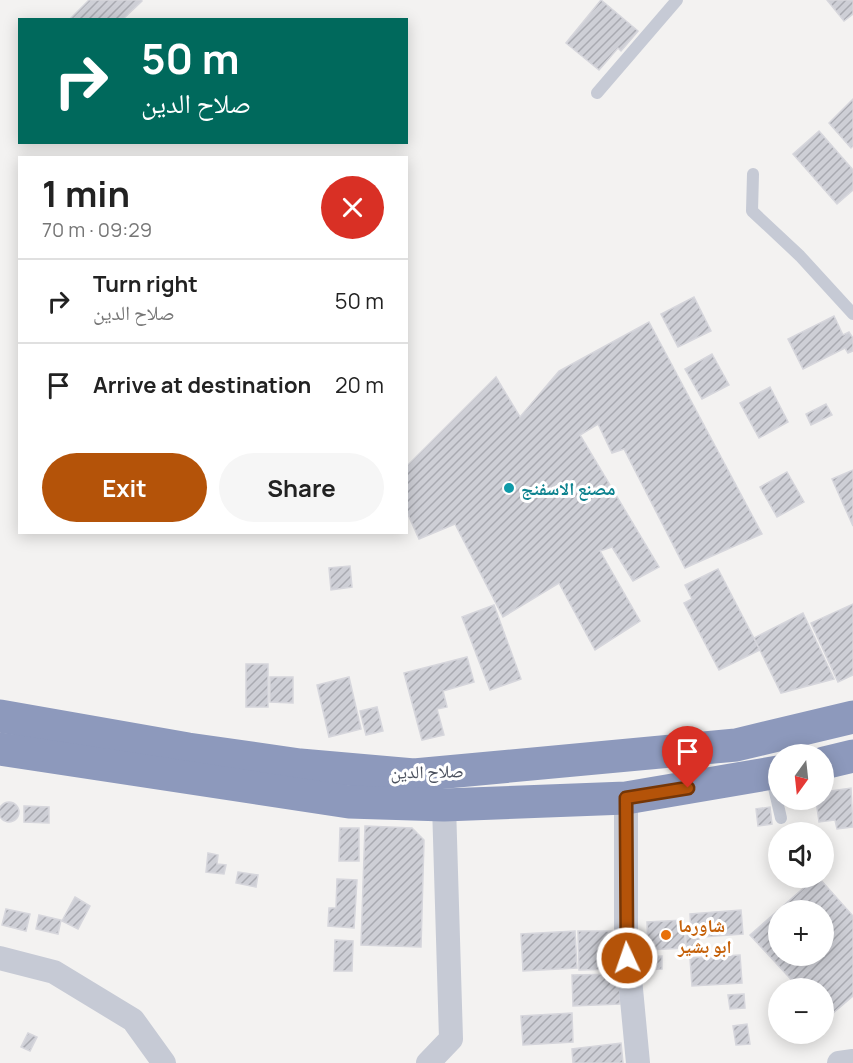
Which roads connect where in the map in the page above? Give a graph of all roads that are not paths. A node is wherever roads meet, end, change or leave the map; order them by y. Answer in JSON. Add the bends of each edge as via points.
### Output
{"nodes":[{"id":1,"x":677,"y":0,"type":"edge"},
{"id":2,"x":597,"y":93,"type":"dead end"},
{"id":3,"x":753,"y":174,"type":"dead end"},
{"id":4,"x":851,"y":307,"type":"edge"},
{"id":5,"x":0,"y":716,"type":"edge"},
{"id":6,"x":853,"y":717,"type":"edge"},
{"id":7,"x":0,"y":748,"type":"edge"},
{"id":8,"x":853,"y":756,"type":"edge"},
{"id":9,"x":834,"y":761,"type":"edge"},
{"id":10,"x":768,"y":774,"type":"edge"},
{"id":11,"x":626,"y":798,"type":"junction"},
{"id":12,"x":444,"y":805,"type":"junction"},
{"id":13,"x":779,"y":810,"type":"edge"},
{"id":14,"x":780,"y":818,"type":"dead end"},
{"id":15,"x":0,"y":958,"type":"edge"},
{"id":16,"x":853,"y":1061,"type":"edge"},
{"id":17,"x":164,"y":1063,"type":"edge"},
{"id":18,"x":428,"y":1063,"type":"edge"},
{"id":19,"x":638,"y":1063,"type":"edge"},
{"id":20,"x":839,"y":1063,"type":"edge"}],
"edges":[{"from":1,"to":2,"type":"lane"},
{"from":3,"to":4,"type":"lane","via":[[752,211]]},
{"from":5,"to":6,"type":"highway","name":"صلاح الدين","via":[[221,754],[414,775],[736,745]]},
{"from":7,"to":12,"type":"highway","name":"صلاح الدين","via":[[349,802]]},
{"from":8,"to":9,"type":"highway"},
{"from":10,"to":11,"type":"highway","name":"صلاح الدين"},
{"from":11,"to":12,"type":"highway","name":"صلاح الدين"},
{"from":11,"to":19,"type":"street","via":[[626,936]]},
{"from":12,"to":18,"type":"street","via":[[451,1039]]},
{"from":13,"to":14,"type":"lane"},
{"from":15,"to":17,"type":"street","via":[[54,972],[134,1020]]},
{"from":16,"to":20,"type":"street"}]}
